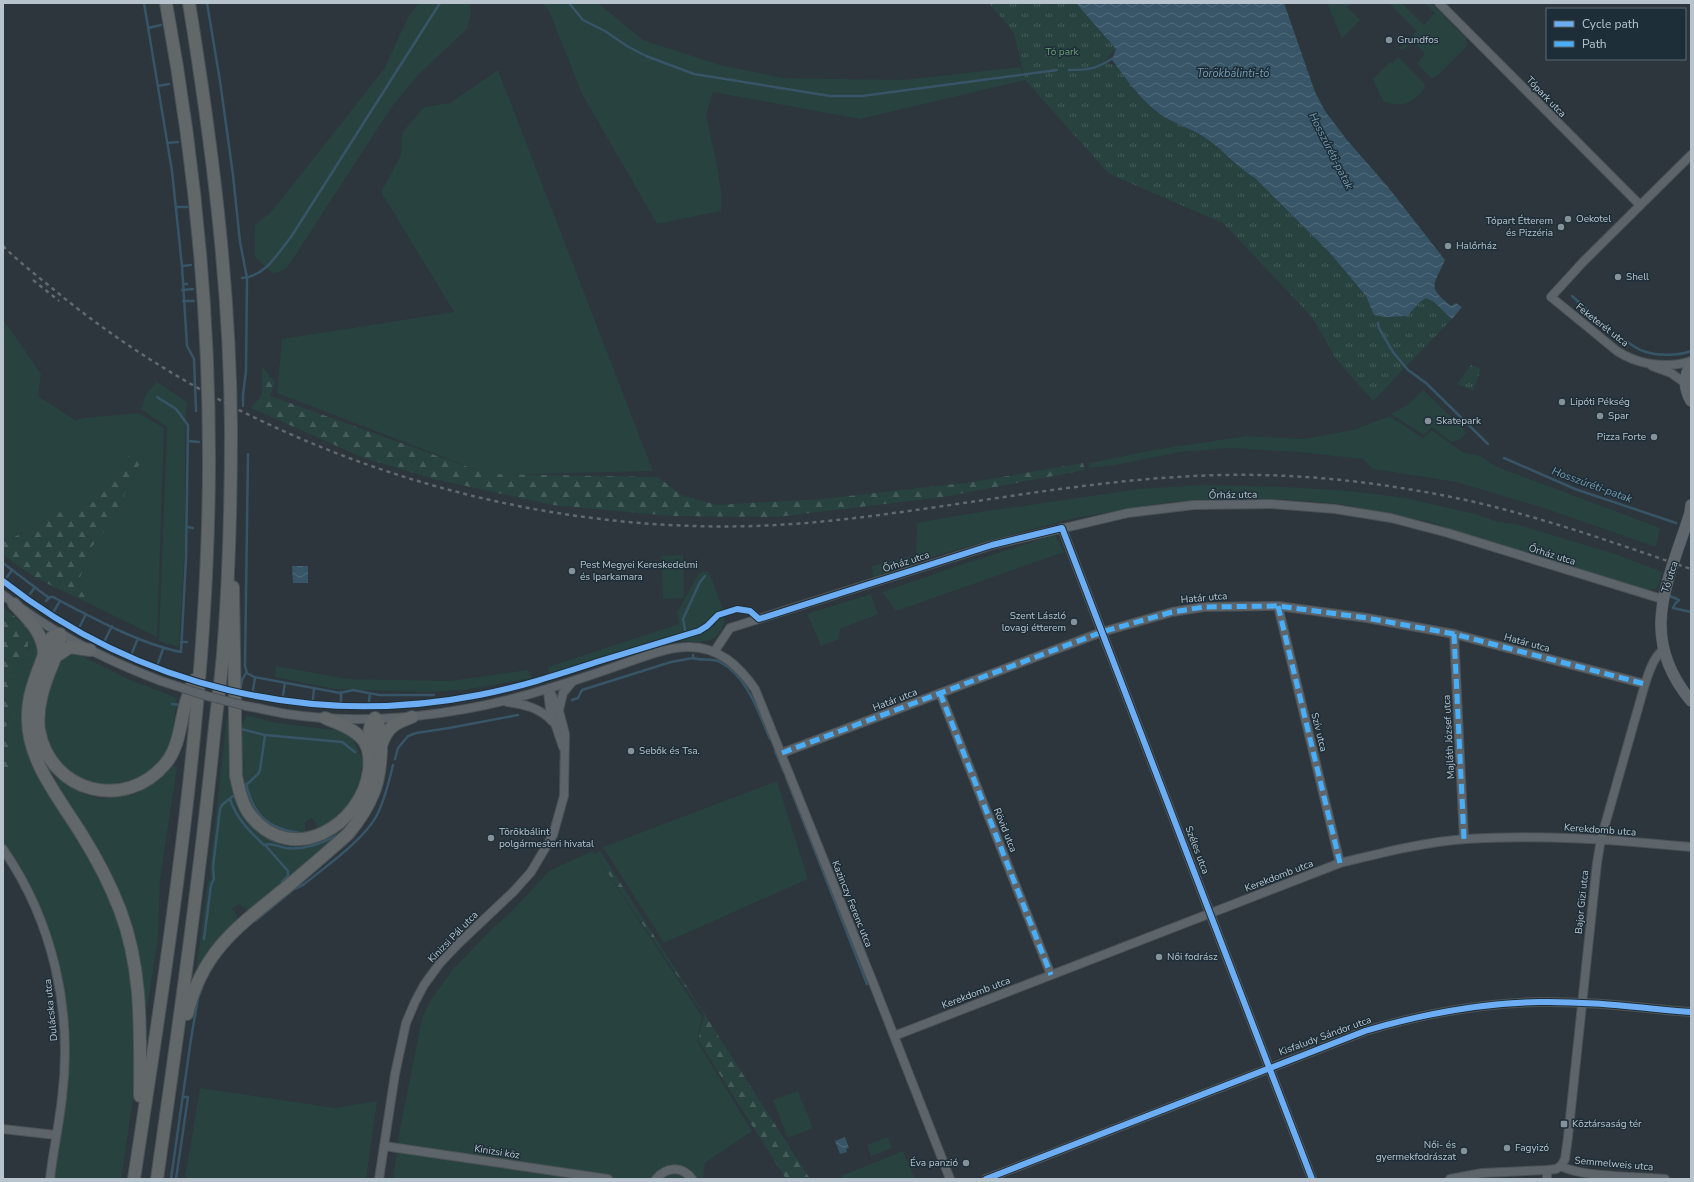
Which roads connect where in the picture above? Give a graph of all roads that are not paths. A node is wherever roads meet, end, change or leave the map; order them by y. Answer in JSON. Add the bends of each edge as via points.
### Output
{"nodes":[{"id":1,"x":166,"y":3,"type":"edge"},
{"id":2,"x":189,"y":3,"type":"edge"},
{"id":3,"x":1439,"y":3,"type":"edge"},
{"id":4,"x":1691,"y":155,"type":"edge"},
{"id":5,"x":1640,"y":205,"type":"junction"},
{"id":6,"x":1691,"y":361,"type":"edge"},
{"id":7,"x":1642,"y":363,"type":"junction"},
{"id":8,"x":1691,"y":365,"type":"edge"},
{"id":9,"x":1685,"y":383,"type":"junction"},
{"id":10,"x":1691,"y":401,"type":"edge"},
{"id":11,"x":1691,"y":505,"type":"edge"},
{"id":12,"x":1062,"y":528,"type":"junction"},
{"id":13,"x":228,"y":572,"type":"junction"},
{"id":14,"x":3,"y":596,"type":"edge"},
{"id":15,"x":1662,"y":599,"type":"junction"},
{"id":16,"x":14,"y":604,"type":"junction"},
{"id":17,"x":1278,"y":606,"type":"junction"},
{"id":18,"x":1102,"y":632,"type":"junction"},
{"id":19,"x":60,"y":634,"type":"junction"},
{"id":20,"x":1454,"y":634,"type":"junction"},
{"id":21,"x":90,"y":650,"type":"junction"},
{"id":22,"x":1663,"y":650,"type":"junction"},
{"id":23,"x":714,"y":652,"type":"junction"},
{"id":24,"x":49,"y":657,"type":"junction"},
{"id":25,"x":200,"y":664,"type":"junction"},
{"id":26,"x":574,"y":681,"type":"junction"},
{"id":27,"x":1645,"y":684,"type":"junction"},
{"id":28,"x":548,"y":689,"type":"junction"},
{"id":29,"x":940,"y":693,"type":"junction"},
{"id":30,"x":1691,"y":701,"type":"edge"},
{"id":31,"x":502,"y":702,"type":"junction"},
{"id":32,"x":559,"y":711,"type":"junction"},
{"id":33,"x":412,"y":717,"type":"junction"},
{"id":34,"x":325,"y":718,"type":"junction"},
{"id":35,"x":375,"y":718,"type":"junction"},
{"id":36,"x":553,"y":721,"type":"junction"},
{"id":37,"x":375,"y":748,"type":"junction"},
{"id":38,"x":564,"y":749,"type":"junction"},
{"id":39,"x":782,"y":753,"type":"junction"},
{"id":40,"x":1464,"y":839,"type":"junction"},
{"id":41,"x":1601,"y":839,"type":"junction"},
{"id":42,"x":1691,"y":847,"type":"edge"},
{"id":43,"x":3,"y":849,"type":"edge"},
{"id":44,"x":1340,"y":863,"type":"junction"},
{"id":45,"x":1211,"y":913,"type":"junction"},
{"id":46,"x":1051,"y":975,"type":"junction"},
{"id":47,"x":1581,"y":1004,"type":"junction"},
{"id":48,"x":1691,"y":1012,"type":"edge"},
{"id":49,"x":894,"y":1036,"type":"junction"},
{"id":50,"x":1270,"y":1068,"type":"junction"},
{"id":51,"x":169,"y":1096,"type":"junction"},
{"id":52,"x":3,"y":1129,"type":"edge"},
{"id":53,"x":56,"y":1135,"type":"junction"},
{"id":54,"x":139,"y":1144,"type":"junction"},
{"id":55,"x":384,"y":1146,"type":"junction"},
{"id":56,"x":1562,"y":1166,"type":"junction"},
{"id":57,"x":1547,"y":1170,"type":"junction"},
{"id":58,"x":50,"y":1179,"type":"edge"},
{"id":59,"x":134,"y":1179,"type":"edge"},
{"id":60,"x":157,"y":1179,"type":"edge"},
{"id":61,"x":379,"y":1179,"type":"edge"},
{"id":62,"x":608,"y":1179,"type":"edge"},
{"id":63,"x":656,"y":1179,"type":"edge"},
{"id":64,"x":692,"y":1179,"type":"edge"},
{"id":65,"x":950,"y":1179,"type":"edge"},
{"id":66,"x":986,"y":1179,"type":"edge"},
{"id":67,"x":1312,"y":1179,"type":"edge"},
{"id":68,"x":1450,"y":1179,"type":"edge"},
{"id":69,"x":1547,"y":1179,"type":"edge"},
{"id":70,"x":1665,"y":1179,"type":"edge"}],
"edges":[{"from":1,"to":25,"type":"highway","via":[[198,214],[206,322],[209,474]]},
{"from":2,"to":13,"type":"highway","via":[[213,169],[226,318],[231,427]]},
{"from":3,"to":5,"type":"street","name":"Tópark utca"},
{"from":4,"to":5,"type":"street"},
{"from":5,"to":7,"type":"street","name":"Feketerét utca","via":[[1551,297],[1628,359]]},
{"from":6,"to":7,"type":"street","name":"Feketerét utca","via":[[1681,364]]},
{"from":7,"to":9,"type":"street","via":[[1671,372]]},
{"from":8,"to":9,"type":"main road"},
{"from":9,"to":10,"type":"main road"},
{"from":11,"to":15,"type":"main road","name":"Tó utca"},
{"from":12,"to":15,"type":"street","name":"Őrház utca","via":[[1128,513],[1194,505],[1256,504],[1335,509],[1419,524]]},
{"from":12,"to":18,"type":"street","name":"Széles utca"},
{"from":12,"to":23,"type":"street","name":"Őrház utca","via":[[992,545],[730,628]]},
{"from":13,"to":37,"type":"highway","via":[[234,590],[236,776],[240,794],[251,816],[270,832],[291,839],[313,837],[332,829],[351,812],[363,793]]},
{"from":13,"to":51,"type":"highway","via":[[223,655],[200,868]]},
{"from":14,"to":16,"type":"street"},
{"from":15,"to":22,"type":"main road","name":"Tó utca","via":[[1660,619]]},
{"from":16,"to":19,"type":"street"},
{"from":16,"to":24,"type":"highway","via":[[40,636]]},
{"from":17,"to":18,"type":"street","name":"Határ utca","via":[[1188,609]]},
{"from":17,"to":20,"type":"street","name":"Határ utca"},
{"from":17,"to":44,"type":"street","name":"Szív utca"},
{"from":18,"to":29,"type":"street","name":"Határ utca"},
{"from":18,"to":45,"type":"street","name":"Széles utca"},
{"from":19,"to":21,"type":"street"},
{"from":19,"to":24,"type":"highway","via":[[50,640]]},
{"from":20,"to":27,"type":"street","name":"Határ utca"},
{"from":20,"to":40,"type":"street","name":"Majláth József utca"},
{"from":21,"to":24,"type":"highway","via":[[70,647]]},
{"from":21,"to":34,"type":"street","bridge":true,"via":[[161,681],[207,696],[287,714]]},
{"from":22,"to":27,"type":"street","name":"Bajor Gizi utca","via":[[1651,668]]},
{"from":22,"to":30,"type":"main road","name":"Tó utca","via":[[1675,680]]},
{"from":23,"to":26,"type":"street","via":[[693,647],[665,650]]},
{"from":23,"to":39,"type":"street","name":"Kazinczy Ferenc utca","via":[[743,672],[755,689]]},
{"from":24,"to":25,"type":"highway","via":[[39,706],[38,719],[42,742],[57,768],[67,776],[78,784],[104,791],[142,784],[167,761],[175,745],[185,705]]},
{"from":24,"to":54,"type":"highway","via":[[29,700],[30,740],[44,774],[94,855],[120,911],[135,967],[140,1024]]},
{"from":25,"to":54,"type":"highway","via":[[179,867]]},
{"from":26,"to":28,"type":"street"},
{"from":26,"to":32,"type":"street","via":[[563,693]]},
{"from":27,"to":41,"type":"street","name":"Bajor Gizi utca"},
{"from":28,"to":31,"type":"street"},
{"from":28,"to":32,"type":"street","name":"Kinizsi Pál utca"},
{"from":28,"to":36,"type":"street","name":"Kinizsi Pál utca"},
{"from":29,"to":39,"type":"street","name":"Határ utca"},
{"from":29,"to":46,"type":"street","name":"Rövid utca"},
{"from":31,"to":33,"type":"street"},
{"from":31,"to":36,"type":"street","via":[[541,711]]},
{"from":32,"to":38,"type":"street","name":"Kinizsi Pál utca","via":[[565,734]]},
{"from":33,"to":35,"type":"street"},
{"from":33,"to":37,"type":"highway","via":[[388,729]]},
{"from":34,"to":35,"type":"street"},
{"from":34,"to":37,"type":"highway","via":[[355,733]]},
{"from":35,"to":37,"type":"highway","via":[[380,728]]},
{"from":36,"to":38,"type":"street","name":"Kinizsi Pál utca"},
{"from":37,"to":51,"type":"highway","via":[[377,780],[374,794],[356,824],[303,874],[236,929],[204,969],[188,1012]]},
{"from":38,"to":55,"type":"street","name":"Kinizsi Pál utca","via":[[564,796],[553,835],[546,849],[531,872],[514,891],[440,963],[415,1002],[406,1023],[395,1074]]},
{"from":39,"to":49,"type":"street","name":"Kazinczy Ferenc utca"},
{"from":40,"to":41,"type":"street","name":"Kerekdomb utca"},
{"from":40,"to":44,"type":"street","name":"Kerekdomb utca","via":[[1402,848]]},
{"from":41,"to":42,"type":"street","name":"Kerekdomb utca"},
{"from":41,"to":47,"type":"street","name":"Bajor Gizi utca"},
{"from":43,"to":53,"type":"street","name":"Dulácska utca","via":[[22,880],[38,915],[52,954],[61,995],[65,1031],[64,1070]]},
{"from":44,"to":45,"type":"street","name":"Kerekdomb utca"},
{"from":45,"to":46,"type":"street","name":"Kerekdomb utca"},
{"from":45,"to":50,"type":"street","name":"Széles utca"},
{"from":46,"to":49,"type":"street","name":"Kerekdomb utca"},
{"from":47,"to":48,"type":"street","name":"Kisfaludy Sándor utca"},
{"from":47,"to":50,"type":"street","name":"Kisfaludy Sándor utca","via":[[1518,1003],[1428,1014],[1365,1031]]},
{"from":47,"to":56,"type":"street","name":"Bajor Gizi utca","via":[[1568,1137]]},
{"from":49,"to":65,"type":"street","name":"Kazinczy Ferenc utca"},
{"from":50,"to":66,"type":"street","name":"Kisfaludy Sándor utca"},
{"from":50,"to":67,"type":"street","name":"Széles utca"},
{"from":51,"to":60,"type":"highway"},
{"from":52,"to":53,"type":"street"},
{"from":53,"to":58,"type":"street","name":"Dulácska utca"},
{"from":54,"to":59,"type":"highway"},
{"from":55,"to":61,"type":"street","name":"Kinizsi Pál utca"},
{"from":55,"to":62,"type":"street","name":"Kinizsi köz"},
{"from":56,"to":57,"type":"street"},
{"from":56,"to":70,"type":"street","name":"Semmelweis utca","via":[[1586,1173]]},
{"from":57,"to":68,"type":"street","via":[[1495,1172]]},
{"from":57,"to":69,"type":"street"},
{"from":63,"to":64,"type":"street","via":[[661,1173],[676,1169],[683,1171]]}]}
